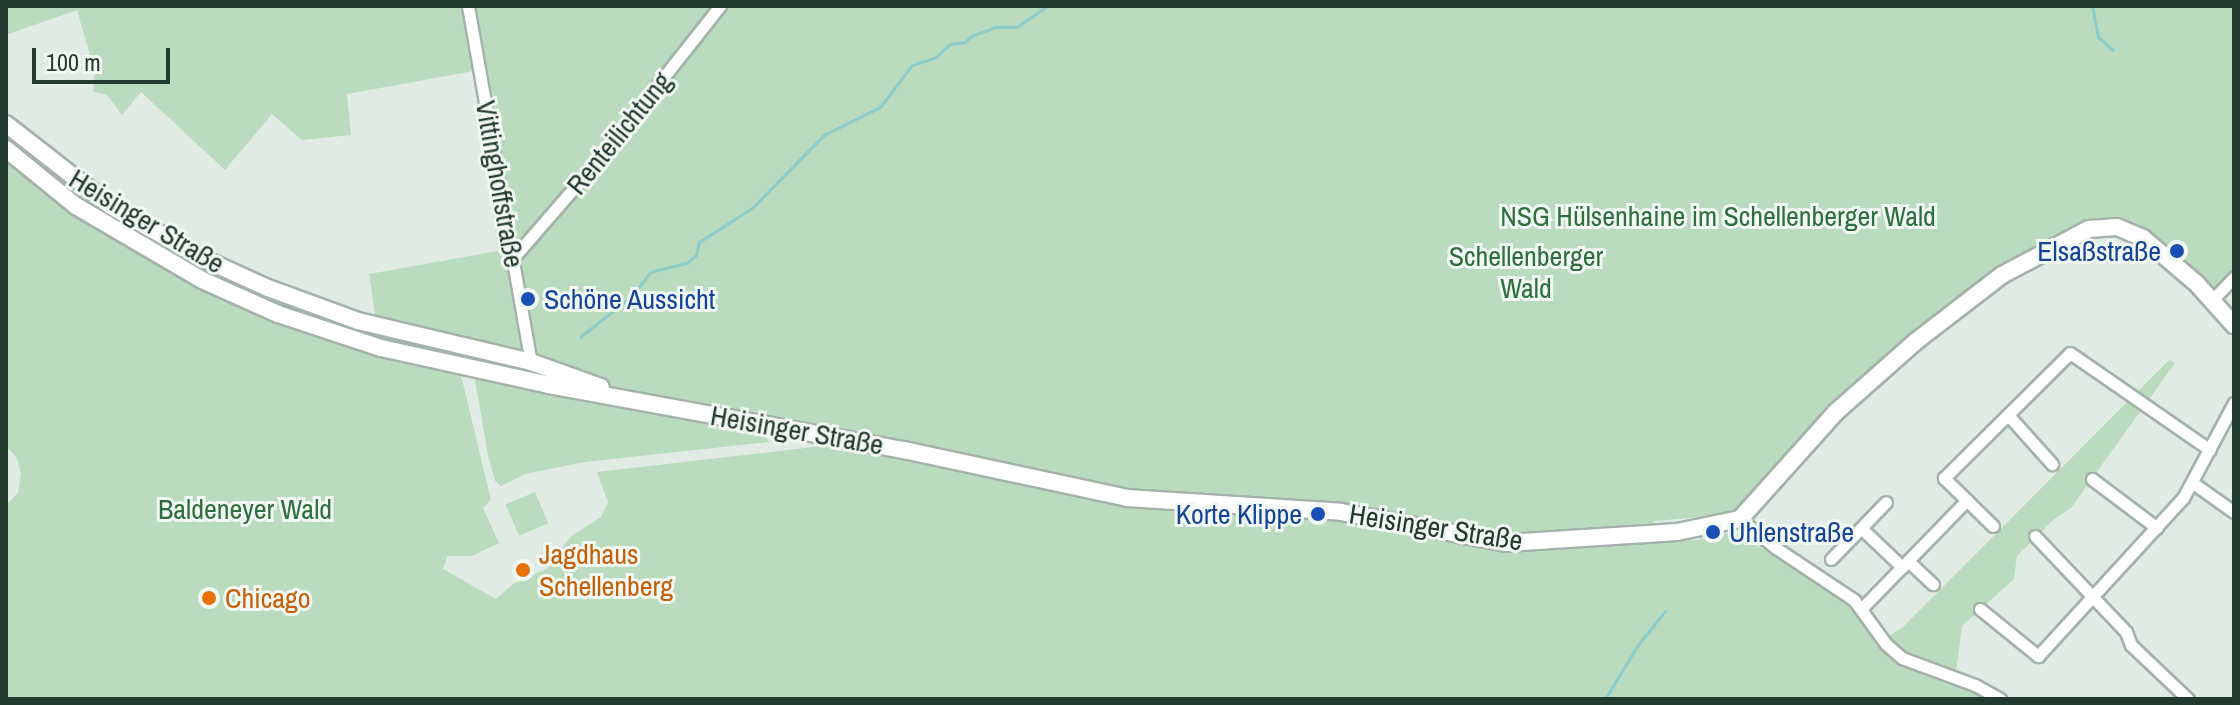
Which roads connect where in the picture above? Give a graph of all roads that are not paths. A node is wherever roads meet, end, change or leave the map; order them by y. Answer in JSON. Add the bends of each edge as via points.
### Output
{"nodes":[{"id":1,"x":468,"y":6,"type":"edge"},
{"id":2,"x":720,"y":6,"type":"edge"},
{"id":3,"x":6,"y":124,"type":"edge"},
{"id":4,"x":6,"y":149,"type":"edge"},
{"id":5,"x":514,"y":257,"type":"junction"},
{"id":6,"x":2234,"y":277,"type":"edge"},
{"id":7,"x":2213,"y":299,"type":"junction"},
{"id":8,"x":2234,"y":325,"type":"edge"},
{"id":9,"x":531,"y":362,"type":"junction"},
{"id":10,"x":528,"y":380,"type":"junction"},
{"id":11,"x":643,"y":403,"type":"junction"},
{"id":12,"x":2234,"y":403,"type":"edge"},
{"id":13,"x":2008,"y":415,"type":"junction"},
{"id":14,"x":2210,"y":450,"type":"junction"},
{"id":15,"x":2052,"y":464,"type":"dead end"},
{"id":16,"x":2092,"y":479,"type":"dead end"},
{"id":17,"x":2193,"y":483,"type":"junction"},
{"id":18,"x":1967,"y":500,"type":"junction"},
{"id":19,"x":1886,"y":502,"type":"dead end"},
{"id":20,"x":2234,"y":512,"type":"edge"},
{"id":21,"x":1740,"y":519,"type":"junction"},
{"id":22,"x":1993,"y":526,"type":"dead end"},
{"id":23,"x":1861,"y":528,"type":"junction"},
{"id":24,"x":2157,"y":528,"type":"junction"},
{"id":25,"x":2035,"y":536,"type":"dead end"},
{"id":26,"x":1831,"y":559,"type":"dead end"},
{"id":27,"x":1905,"y":564,"type":"junction"},
{"id":28,"x":1933,"y":584,"type":"dead end"},
{"id":29,"x":2093,"y":599,"type":"junction"},
{"id":30,"x":1861,"y":609,"type":"junction"},
{"id":31,"x":1980,"y":609,"type":"dead end"},
{"id":32,"x":2000,"y":699,"type":"edge"},
{"id":33,"x":2188,"y":699,"type":"edge"}],
"edges":[{"from":1,"to":5,"type":"street","name":"Vittinghoffstraße"},
{"from":2,"to":5,"type":"street","name":"Renteilichtung"},
{"from":3,"to":9,"type":"main road","name":"Heisinger Straße","via":[[111,206],[216,265],[358,321]]},
{"from":4,"to":10,"type":"main road","name":"Heisinger Straße","via":[[87,213],[145,250],[239,297],[381,348]]},
{"from":5,"to":9,"type":"street","name":"Vittinghoffstraße"},
{"from":6,"to":7,"type":"street"},
{"from":7,"to":8,"type":"main road"},
{"from":7,"to":21,"type":"main road","via":[[2135,233],[2117,227],[2089,229],[2002,275],[1915,342],[1836,412]]},
{"from":9,"to":10,"type":"main road"},
{"from":9,"to":11,"type":"main road","name":"Heisinger Straße"},
{"from":10,"to":11,"type":"main road","name":"Heisinger Straße"},
{"from":11,"to":21,"type":"main road","name":"Heisinger Straße","via":[[1148,501],[1341,512],[1507,543],[1677,532]]},
{"from":12,"to":14,"type":"street"},
{"from":13,"to":14,"type":"street","via":[[2070,353]]},
{"from":13,"to":15,"type":"street"},
{"from":13,"to":18,"type":"street","via":[[1944,478]]},
{"from":14,"to":17,"type":"street"},
{"from":16,"to":24,"type":"street"},
{"from":17,"to":20,"type":"street"},
{"from":17,"to":24,"type":"street"},
{"from":18,"to":22,"type":"street"},
{"from":18,"to":27,"type":"street"},
{"from":19,"to":23,"type":"street"},
{"from":21,"to":30,"type":"street","via":[[1844,591]]},
{"from":23,"to":26,"type":"street"},
{"from":23,"to":27,"type":"street"},
{"from":24,"to":29,"type":"street"},
{"from":25,"to":29,"type":"street"},
{"from":27,"to":28,"type":"street"},
{"from":27,"to":30,"type":"street"},
{"from":29,"to":31,"type":"street","via":[[2038,656]]},
{"from":29,"to":33,"type":"street","via":[[2126,632],[2131,645]]},
{"from":30,"to":32,"type":"street","via":[[1902,658]]}]}
